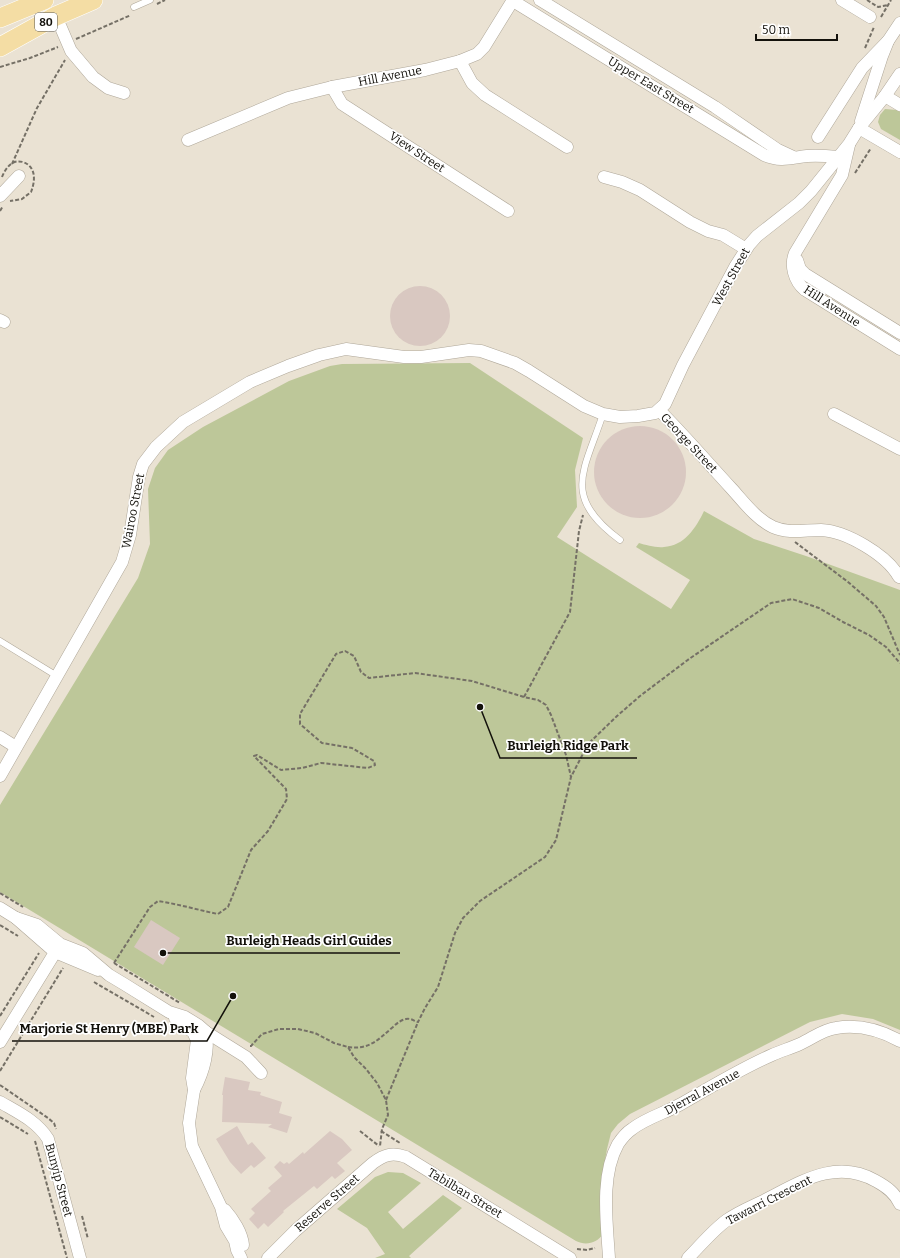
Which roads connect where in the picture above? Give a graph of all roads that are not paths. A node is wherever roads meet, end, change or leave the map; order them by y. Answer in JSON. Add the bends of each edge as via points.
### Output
{"nodes":[{"id":1,"x":44,"y":0,"type":"edge"},
{"id":2,"x":93,"y":0,"type":"edge"},
{"id":3,"x":513,"y":0,"type":"edge"},
{"id":4,"x":540,"y":0,"type":"edge"},
{"id":5,"x":842,"y":0,"type":"edge"},
{"id":6,"x":151,"y":3,"type":"edge"},
{"id":7,"x":136,"y":10,"type":"road end"},
{"id":8,"x":56,"y":16,"type":"junction"},
{"id":9,"x":870,"y":17,"type":"dead end"},
{"id":10,"x":0,"y":18,"type":"edge"},
{"id":11,"x":900,"y":23,"type":"edge"},
{"id":12,"x":888,"y":41,"type":"junction"},
{"id":13,"x":0,"y":47,"type":"edge"},
{"id":14,"x":460,"y":61,"type":"junction"},
{"id":15,"x":877,"y":69,"type":"junction"},
{"id":16,"x":900,"y":74,"type":"edge"},
{"id":17,"x":332,"y":87,"type":"junction"},
{"id":18,"x":888,"y":91,"type":"junction"},
{"id":19,"x":124,"y":93,"type":"dead end"},
{"id":20,"x":868,"y":98,"type":"junction"},
{"id":21,"x":900,"y":105,"type":"edge"},
{"id":22,"x":859,"y":128,"type":"junction"},
{"id":23,"x":818,"y":137,"type":"dead end"},
{"id":24,"x":188,"y":140,"type":"dead end"},
{"id":25,"x":849,"y":144,"type":"junction"},
{"id":26,"x":567,"y":147,"type":"dead end"},
{"id":27,"x":900,"y":152,"type":"edge"},
{"id":28,"x":793,"y":157,"type":"junction"},
{"id":29,"x":838,"y":157,"type":"junction"},
{"id":30,"x":19,"y":176,"type":"dead end"},
{"id":31,"x":604,"y":177,"type":"dead end"},
{"id":32,"x":0,"y":196,"type":"edge"},
{"id":33,"x":508,"y":211,"type":"dead end"},
{"id":34,"x":799,"y":245,"type":"junction"},
{"id":35,"x":746,"y":249,"type":"junction"},
{"id":36,"x":900,"y":333,"type":"edge"},
{"id":37,"x":900,"y":349,"type":"edge"},
{"id":38,"x":363,"y":350,"type":"joint"},
{"id":39,"x":659,"y":410,"type":"junction"},
{"id":40,"x":603,"y":414,"type":"junction"},
{"id":41,"x":834,"y":414,"type":"dead end"},
{"id":42,"x":900,"y":449,"type":"edge"},
{"id":43,"x":620,"y":540,"type":"dead end"},
{"id":44,"x":899,"y":577,"type":"dead end"},
{"id":45,"x":0,"y":641,"type":"edge"},
{"id":46,"x":58,"y":676,"type":"junction"},
{"id":47,"x":0,"y":737,"type":"edge"},
{"id":48,"x":16,"y":747,"type":"junction"},
{"id":49,"x":0,"y":776,"type":"edge"},
{"id":50,"x":0,"y":908,"type":"edge"},
{"id":51,"x":58,"y":948,"type":"junction"},
{"id":52,"x":201,"y":1034,"type":"junction"},
{"id":53,"x":900,"y":1041,"type":"edge"},
{"id":54,"x":0,"y":1042,"type":"edge"},
{"id":55,"x":261,"y":1073,"type":"dead end"},
{"id":56,"x":0,"y":1102,"type":"edge"},
{"id":57,"x":385,"y":1150,"type":"joint"},
{"id":58,"x":900,"y":1204,"type":"edge"},
{"id":59,"x":221,"y":1207,"type":"junction"},
{"id":60,"x":80,"y":1258,"type":"edge"},
{"id":61,"x":241,"y":1258,"type":"edge"},
{"id":62,"x":248,"y":1258,"type":"edge"},
{"id":63,"x":268,"y":1258,"type":"edge"},
{"id":64,"x":570,"y":1258,"type":"edge"},
{"id":65,"x":609,"y":1258,"type":"edge"},
{"id":66,"x":688,"y":1258,"type":"edge"}],
"edges":[{"from":1,"to":10,"type":"main road","number":"80"},
{"from":2,"to":8,"type":"main road","number":"80"},
{"from":3,"to":14,"type":"street","name":"Hill Avenue","via":[[482,50]]},
{"from":3,"to":28,"type":"street","name":"Upper East Street","via":[[754,150],[778,160]]},
{"from":4,"to":28,"type":"street","name":"Upper East Street"},
{"from":5,"to":9,"type":"street"},
{"from":6,"to":7,"type":"lane"},
{"from":8,"to":13,"type":"main road","number":"80"},
{"from":8,"to":19,"type":"street","via":[[68,46],[93,77],[108,88]]},
{"from":11,"to":12,"type":"street","name":"West Street"},
{"from":12,"to":15,"type":"street","name":"West Street"},
{"from":12,"to":23,"type":"street","via":[[862,68]]},
{"from":14,"to":17,"type":"street","name":"Hill Avenue"},
{"from":14,"to":26,"type":"street","via":[[472,82],[485,95]]},
{"from":15,"to":18,"type":"street","via":[[878,79]]},
{"from":15,"to":20,"type":"street","name":"West Street"},
{"from":16,"to":18,"type":"street","name":"West Street"},
{"from":17,"to":24,"type":"street","name":"Hill Avenue","via":[[288,98]]},
{"from":17,"to":33,"type":"street","name":"View Street","via":[[342,104]]},
{"from":18,"to":20,"type":"street"},
{"from":18,"to":21,"type":"street"},
{"from":18,"to":22,"type":"street","name":"West Street"},
{"from":20,"to":22,"type":"street","name":"West Street"},
{"from":22,"to":25,"type":"street","name":"West Street"},
{"from":22,"to":27,"type":"street"},
{"from":25,"to":29,"type":"street","name":"West Street"},
{"from":25,"to":34,"type":"street","name":"Hill Avenue","via":[[842,175]]},
{"from":28,"to":29,"type":"street","name":"Upper East Street"},
{"from":29,"to":35,"type":"street","name":"West Street","via":[[806,197],[757,236]]},
{"from":30,"to":32,"type":"street"},
{"from":31,"to":35,"type":"street","via":[[640,190],[690,222],[723,235]]},
{"from":34,"to":36,"type":"street","name":"Hill Avenue","via":[[798,267],[803,272]]},
{"from":34,"to":37,"type":"street","name":"Hill Avenue","via":[[792,263],[802,287]]},
{"from":35,"to":39,"type":"street","name":"West Street","via":[[683,364],[669,397]]},
{"from":38,"to":40,"type":"street","name":"George Street","via":[[394,357],[481,351],[529,371],[584,406]]},
{"from":38,"to":46,"type":"street","name":"Wairoo Street","via":[[346,349],[332,352],[250,382],[183,422],[156,447],[143,464],[139,477],[130,535],[122,562]]},
{"from":39,"to":40,"type":"street","name":"George Street","via":[[638,416],[620,417]]},
{"from":39,"to":44,"type":"street","name":"George Street","via":[[763,520],[787,532],[829,531],[846,536],[883,558]]},
{"from":40,"to":43,"type":"lane","via":[[588,453],[581,487],[585,504],[593,517]]},
{"from":41,"to":42,"type":"street"},
{"from":45,"to":46,"type":"lane"},
{"from":46,"to":48,"type":"street","name":"Wairoo Street"},
{"from":47,"to":48,"type":"street"},
{"from":48,"to":49,"type":"street","name":"Wairoo Street"},
{"from":50,"to":51,"type":"street"},
{"from":51,"to":52,"type":"street","via":[[109,975],[169,1012],[185,1017],[198,1025]]},
{"from":51,"to":54,"type":"street"},
{"from":52,"to":55,"type":"street","via":[[246,1057]]},
{"from":52,"to":59,"type":"street","via":[[207,1043],[203,1067],[194,1090],[189,1124],[192,1146]]},
{"from":53,"to":65,"type":"street","name":"Djerral Avenue","via":[[865,1027],[842,1027],[823,1031],[632,1128],[612,1156],[608,1175],[606,1202]]},
{"from":56,"to":60,"type":"street","name":"Bunyip Street","via":[[36,1124],[48,1138]]},
{"from":57,"to":63,"type":"street","name":"Reserve Street","via":[[381,1157],[372,1162]]},
{"from":57,"to":64,"type":"street","name":"Tabilban Street","via":[[406,1157]]},
{"from":58,"to":66,"type":"street","name":"Tawarri Crescent","via":[[888,1188],[866,1176],[843,1171],[817,1175],[728,1219]]},
{"from":59,"to":61,"type":"street","via":[[226,1226]]},
{"from":59,"to":62,"type":"street","via":[[241,1236]]}]}
